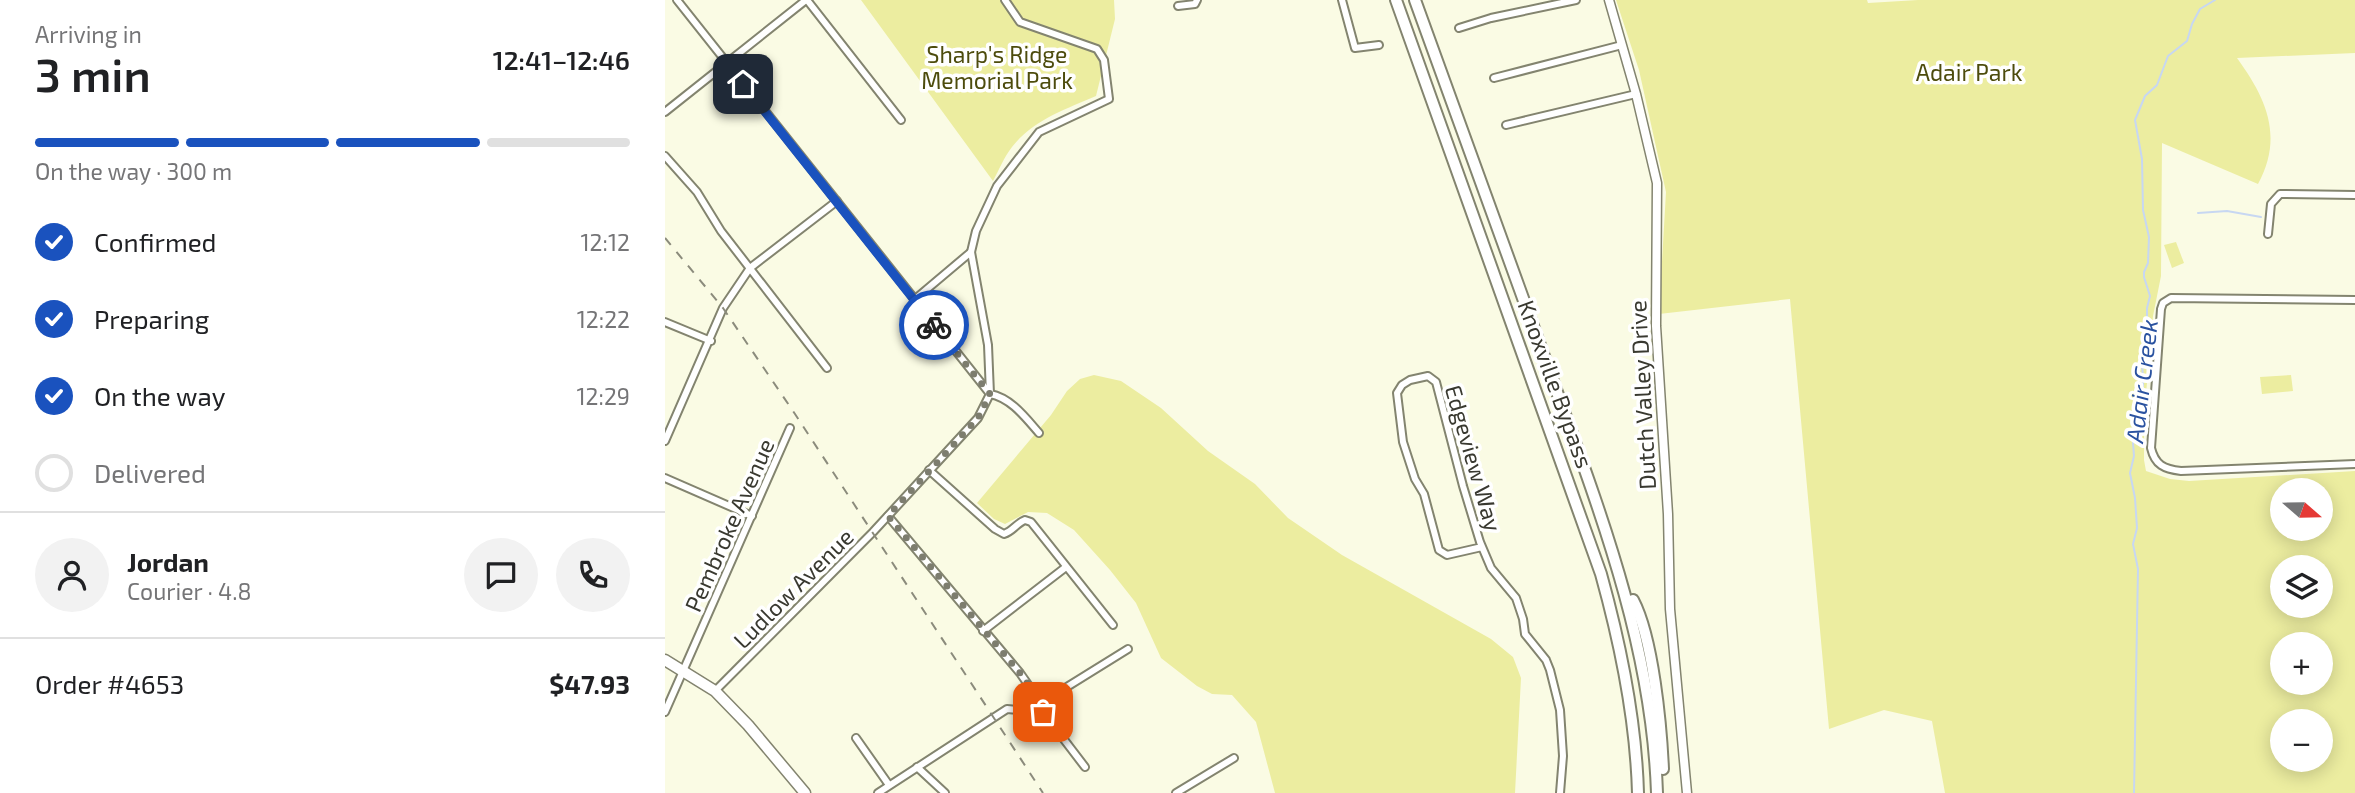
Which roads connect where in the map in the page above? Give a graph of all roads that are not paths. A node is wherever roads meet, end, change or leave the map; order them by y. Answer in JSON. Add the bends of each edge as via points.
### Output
{"nodes":[{"id":1,"x":677,"y":0,"type":"edge"},
{"id":2,"x":807,"y":0,"type":"edge"},
{"id":3,"x":1005,"y":0,"type":"edge"},
{"id":4,"x":1197,"y":0,"type":"edge"},
{"id":5,"x":1342,"y":0,"type":"edge"},
{"id":6,"x":1395,"y":0,"type":"edge"},
{"id":7,"x":1415,"y":0,"type":"edge"},
{"id":8,"x":1576,"y":0,"type":"edge"},
{"id":9,"x":1609,"y":0,"type":"edge"},
{"id":10,"x":1178,"y":6,"type":"dead end"},
{"id":11,"x":1459,"y":28,"type":"dead end"},
{"id":12,"x":1622,"y":45,"type":"junction"},
{"id":13,"x":1379,"y":46,"type":"dead end"},
{"id":14,"x":727,"y":64,"type":"junction"},
{"id":15,"x":1494,"y":78,"type":"dead end"},
{"id":16,"x":1636,"y":94,"type":"junction"},
{"id":17,"x":665,"y":112,"type":"edge"},
{"id":18,"x":901,"y":120,"type":"dead end"},
{"id":19,"x":1506,"y":125,"type":"dead end"},
{"id":20,"x":665,"y":156,"type":"edge"},
{"id":21,"x":2355,"y":195,"type":"edge"},
{"id":22,"x":837,"y":201,"type":"junction"},
{"id":23,"x":2268,"y":234,"type":"dead end"},
{"id":24,"x":971,"y":252,"type":"junction"},
{"id":25,"x":750,"y":268,"type":"junction"},
{"id":26,"x":914,"y":300,"type":"junction"},
{"id":27,"x":2355,"y":300,"type":"edge"},
{"id":28,"x":665,"y":322,"type":"edge"},
{"id":29,"x":711,"y":341,"type":"junction"},
{"id":30,"x":827,"y":368,"type":"dead end"},
{"id":31,"x":990,"y":394,"type":"junction"},
{"id":32,"x":790,"y":428,"type":"dead end"},
{"id":33,"x":1039,"y":433,"type":"dead end"},
{"id":34,"x":665,"y":441,"type":"edge"},
{"id":35,"x":2355,"y":464,"type":"edge"},
{"id":36,"x":929,"y":470,"type":"junction"},
{"id":37,"x":665,"y":478,"type":"edge"},
{"id":38,"x":752,"y":516,"type":"junction"},
{"id":39,"x":888,"y":516,"type":"junction"},
{"id":40,"x":1482,"y":547,"type":"junction"},
{"id":41,"x":1066,"y":567,"type":"junction"},
{"id":42,"x":1623,"y":582,"type":"junction"},
{"id":43,"x":1113,"y":625,"type":"dead end"},
{"id":44,"x":983,"y":631,"type":"junction"},
{"id":45,"x":1128,"y":649,"type":"dead end"},
{"id":46,"x":665,"y":660,"type":"edge"},
{"id":47,"x":683,"y":670,"type":"junction"},
{"id":48,"x":715,"y":691,"type":"junction"},
{"id":49,"x":1041,"y":703,"type":"junction"},
{"id":50,"x":665,"y":712,"type":"edge"},
{"id":51,"x":1043,"y":712,"type":"junction"},
{"id":52,"x":856,"y":737,"type":"dead end"},
{"id":53,"x":1234,"y":758,"type":"dead end"},
{"id":54,"x":917,"y":767,"type":"junction"},
{"id":55,"x":1085,"y":767,"type":"dead end"},
{"id":56,"x":889,"y":785,"type":"junction"},
{"id":57,"x":1182,"y":792,"type":"edge"},
{"id":58,"x":805,"y":793,"type":"edge"},
{"id":59,"x":878,"y":793,"type":"edge"},
{"id":60,"x":945,"y":793,"type":"edge"},
{"id":61,"x":1560,"y":793,"type":"edge"},
{"id":62,"x":1639,"y":793,"type":"edge"},
{"id":63,"x":1657,"y":793,"type":"edge"},
{"id":64,"x":1664,"y":793,"type":"edge"},
{"id":65,"x":1687,"y":793,"type":"edge"}],
"edges":[{"from":1,"to":14,"type":"street"},
{"from":2,"to":14,"type":"street"},
{"from":2,"to":18,"type":"street"},
{"from":3,"to":24,"type":"street","via":[[1020,22],[1097,49],[1104,60],[1109,99],[1039,132],[997,186]]},
{"from":4,"to":10,"type":"street"},
{"from":5,"to":13,"type":"street","via":[[1355,48]]},
{"from":6,"to":62,"type":"highway","name":"Knoxville Bypass","via":[[1601,574],[1625,670]]},
{"from":7,"to":42,"type":"highway","name":"Knoxville Bypass"},
{"from":8,"to":11,"type":"street"},
{"from":9,"to":12,"type":"street","name":"Dutch Valley Drive"},
{"from":12,"to":15,"type":"street"},
{"from":12,"to":16,"type":"street","name":"Dutch Valley Drive"},
{"from":14,"to":17,"type":"street"},
{"from":14,"to":22,"type":"street"},
{"from":16,"to":19,"type":"street"},
{"from":16,"to":65,"type":"street","name":"Dutch Valley Drive","via":[[1657,183],[1656,326],[1669,609]]},
{"from":20,"to":25,"type":"street","via":[[697,192]]},
{"from":21,"to":23,"type":"street","via":[[2280,194],[2271,204]]},
{"from":22,"to":25,"type":"street"},
{"from":22,"to":26,"type":"street"},
{"from":24,"to":26,"type":"street"},
{"from":24,"to":31,"type":"street","via":[[988,345]]},
{"from":25,"to":29,"type":"street","via":[[723,308]]},
{"from":25,"to":30,"type":"street"},
{"from":26,"to":31,"type":"street"},
{"from":27,"to":35,"type":"street","via":[[2171,298],[2164,303],[2151,448],[2167,470]]},
{"from":28,"to":29,"type":"street"},
{"from":29,"to":34,"type":"street"},
{"from":31,"to":33,"type":"street","via":[[1003,397]]},
{"from":31,"to":36,"type":"street","name":"Ludlow Avenue","via":[[978,418]]},
{"from":32,"to":38,"type":"street","name":"Pembroke Avenue"},
{"from":36,"to":39,"type":"street","name":"Ludlow Avenue"},
{"from":36,"to":41,"type":"street","via":[[1004,534],[1019,522],[1031,522]]},
{"from":37,"to":38,"type":"street"},
{"from":38,"to":47,"type":"street","name":"Pembroke Avenue"},
{"from":39,"to":44,"type":"street"},
{"from":39,"to":48,"type":"street","name":"Ludlow Avenue"},
{"from":40,"to":40,"type":"street","name":"Edgeview Way","via":[[1447,555],[1439,550],[1403,442],[1397,393],[1410,380],[1428,376],[1436,382]]},
{"from":40,"to":61,"type":"street","name":"Edgeview Way","via":[[1491,568],[1516,597],[1525,634],[1550,670],[1560,710]]},
{"from":41,"to":43,"type":"street"},
{"from":41,"to":44,"type":"street"},
{"from":42,"to":63,"type":"highway","name":"Knoxville Bypass","via":[[1646,683]]},
{"from":42,"to":64,"type":"highway","via":[[1639,612],[1649,656]]},
{"from":44,"to":49,"type":"street"},
{"from":45,"to":49,"type":"street"},
{"from":46,"to":47,"type":"main road"},
{"from":47,"to":48,"type":"main road"},
{"from":47,"to":50,"type":"street","name":"Pembroke Avenue"},
{"from":48,"to":58,"type":"main road"},
{"from":49,"to":51,"type":"street"},
{"from":51,"to":54,"type":"street","via":[[1007,709]]},
{"from":51,"to":55,"type":"street"},
{"from":52,"to":56,"type":"street"},
{"from":53,"to":57,"type":"street"},
{"from":54,"to":56,"type":"street"},
{"from":54,"to":60,"type":"street"},
{"from":56,"to":59,"type":"street"}]}
